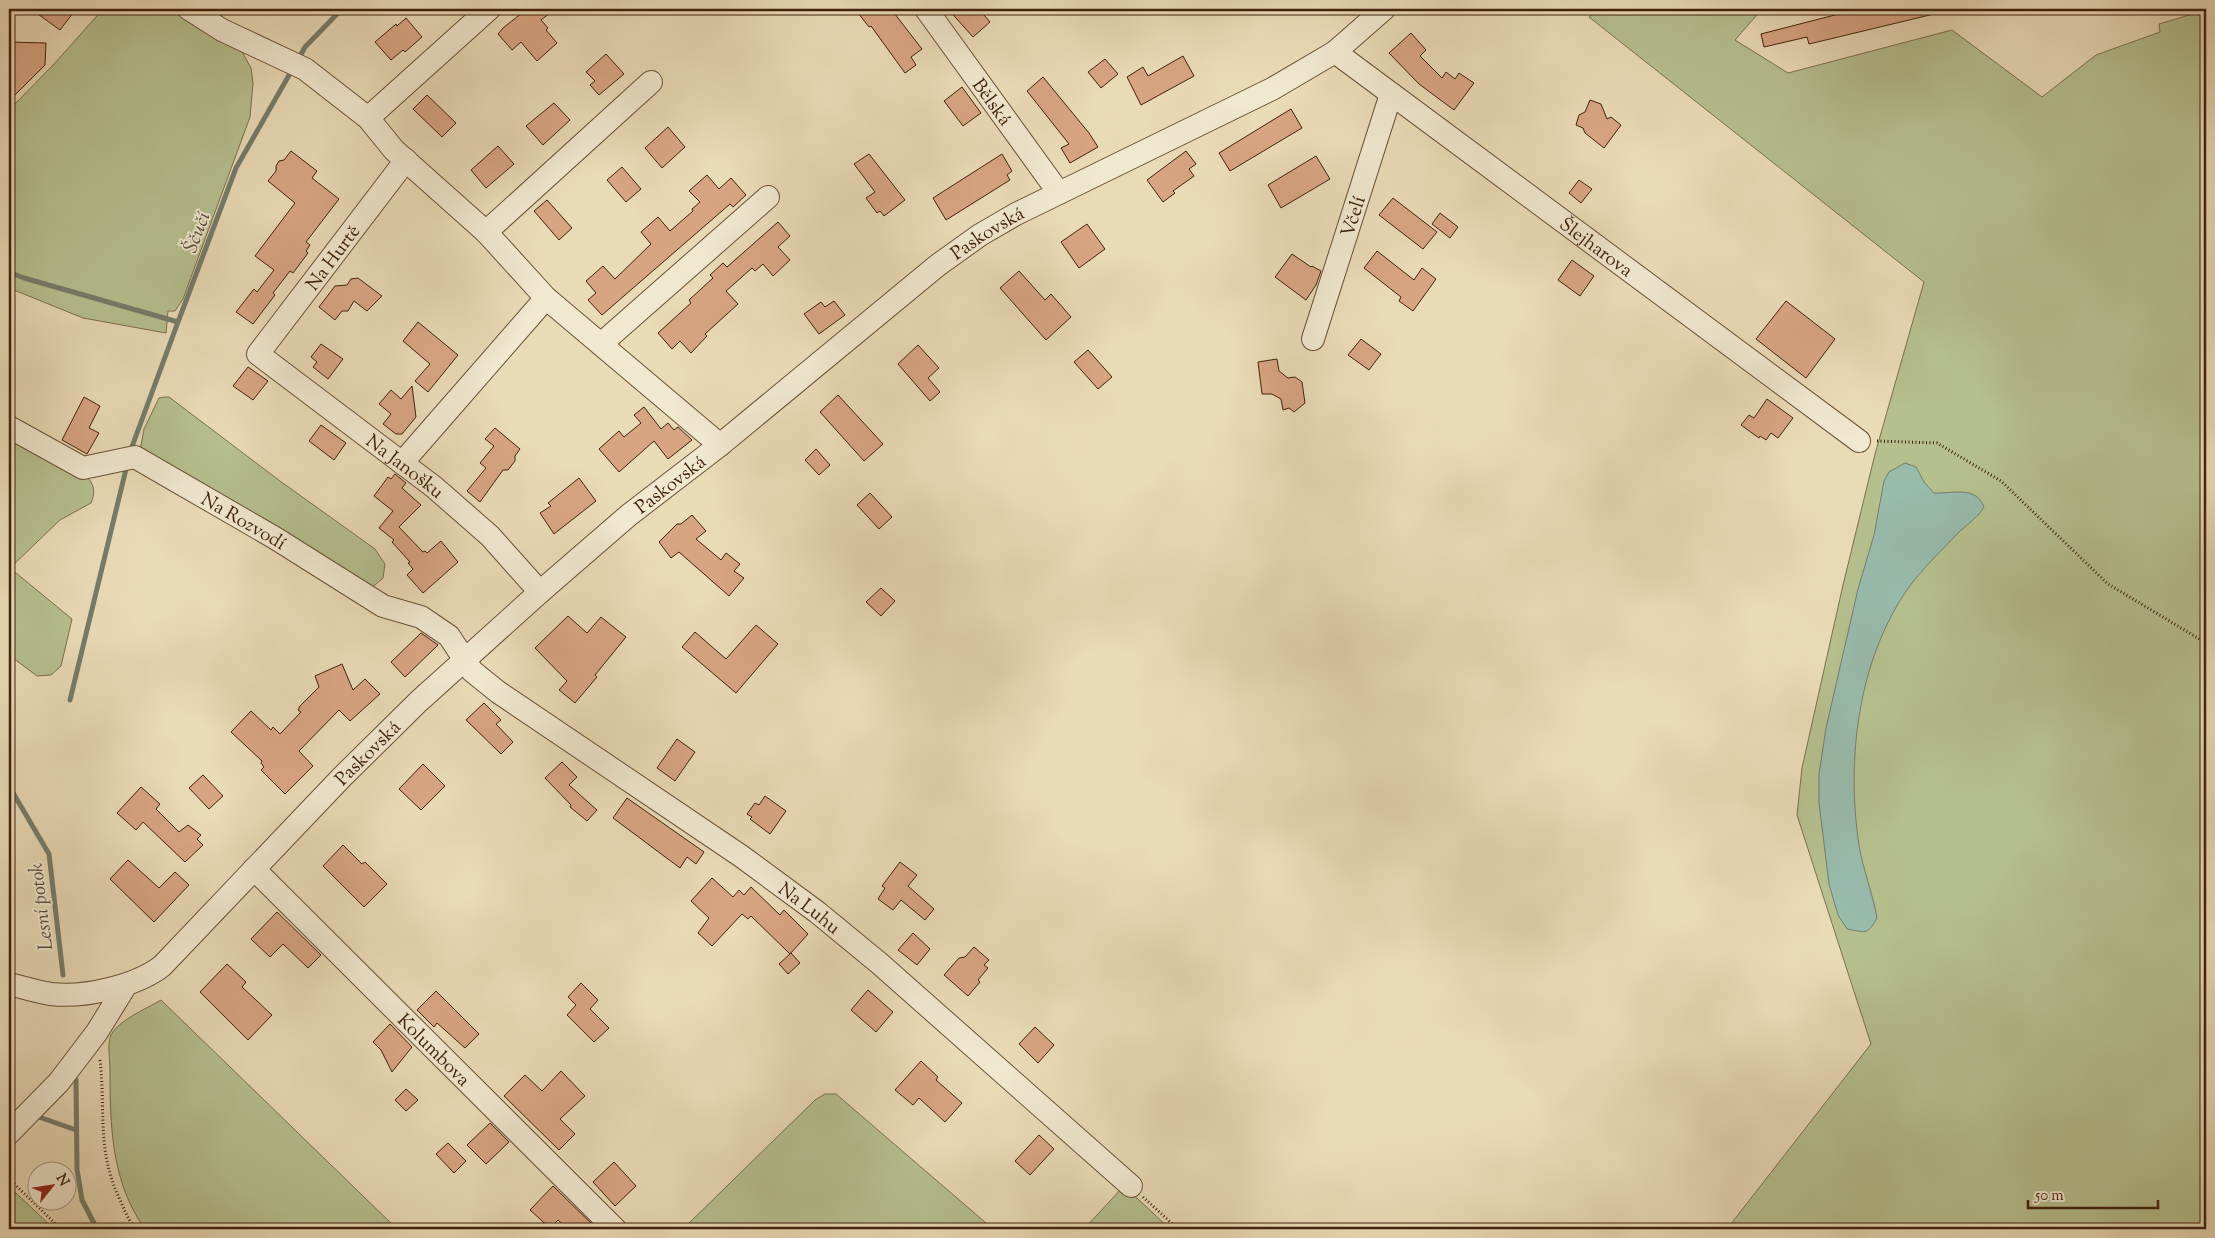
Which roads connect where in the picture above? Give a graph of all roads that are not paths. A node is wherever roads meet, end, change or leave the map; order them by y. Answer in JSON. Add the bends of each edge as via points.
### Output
{"nodes":[{"id":1,"x":189,"y":9,"type":"edge"},
{"id":2,"x":489,"y":9,"type":"edge"},
{"id":3,"x":926,"y":9,"type":"edge"},
{"id":4,"x":1384,"y":9,"type":"edge"},
{"id":5,"x":1335,"y":52,"type":"junction"},
{"id":6,"x":651,"y":82,"type":"dead end"},
{"id":7,"x":1391,"y":94,"type":"junction"},
{"id":8,"x":368,"y":118,"type":"junction"},
{"id":9,"x":406,"y":160,"type":"junction"},
{"id":10,"x":1059,"y":192,"type":"junction"},
{"id":11,"x":768,"y":197,"type":"dead end"},
{"id":12,"x":486,"y":232,"type":"junction"},
{"id":13,"x":546,"y":298,"type":"junction"},
{"id":14,"x":1313,"y":339,"type":"dead end"},
{"id":15,"x":601,"y":344,"type":"junction"},
{"id":16,"x":258,"y":354,"type":"joint"},
{"id":17,"x":9,"y":427,"type":"edge"},
{"id":18,"x":1859,"y":441,"type":"road end"},
{"id":19,"x":720,"y":445,"type":"junction"},
{"id":20,"x":402,"y":463,"type":"junction"},
{"id":21,"x":540,"y":592,"type":"junction"},
{"id":22,"x":465,"y":659,"type":"junction"},
{"id":23,"x":254,"y":869,"type":"junction"},
{"id":24,"x":9,"y":984,"type":"edge"},
{"id":25,"x":126,"y":985,"type":"junction"},
{"id":26,"x":9,"y":1133,"type":"edge"},
{"id":27,"x":1131,"y":1186,"type":"road end"},
{"id":28,"x":615,"y":1229,"type":"edge"}],
"edges":[{"from":1,"to":8,"type":"street","via":[[222,30],[295,64]]},
{"from":2,"to":8,"type":"street"},
{"from":3,"to":10,"type":"street","name":"Bělská"},
{"from":4,"to":5,"type":"street","name":"Paskovská"},
{"from":5,"to":7,"type":"street","name":"Šlejharova"},
{"from":5,"to":10,"type":"street","name":"Paskovská","via":[[1272,88]]},
{"from":6,"to":12,"type":"street"},
{"from":7,"to":14,"type":"street","name":"Včelí"},
{"from":7,"to":18,"type":"street","name":"Šlejharova"},
{"from":8,"to":9,"type":"street"},
{"from":9,"to":12,"type":"street"},
{"from":9,"to":16,"type":"street","name":"Na Hurtě"},
{"from":10,"to":19,"type":"street","name":"Paskovská","via":[[980,235],[938,265]]},
{"from":11,"to":15,"type":"street"},
{"from":12,"to":13,"type":"street"},
{"from":13,"to":15,"type":"street"},
{"from":13,"to":20,"type":"street"},
{"from":15,"to":19,"type":"street"},
{"from":16,"to":20,"type":"street","name":"Na Janošku"},
{"from":17,"to":22,"type":"street","name":"Na Rozvodí","via":[[83,468],[135,456],[383,606],[421,617],[449,636]]},
{"from":19,"to":21,"type":"street","name":"Paskovská","via":[[629,515]]},
{"from":20,"to":21,"type":"street","name":"Na Janošku","via":[[490,536]]},
{"from":21,"to":22,"type":"street","name":"Paskovská"},
{"from":22,"to":23,"type":"street","name":"Paskovská","via":[[342,777]]},
{"from":22,"to":27,"type":"street","name":"Na Luhu","via":[[472,671],[498,692],[817,912]]},
{"from":23,"to":25,"type":"street","name":"Paskovská","via":[[162,966],[149,976]]},
{"from":23,"to":28,"type":"street","name":"Kolumbova"},
{"from":24,"to":25,"type":"street","name":"Paskovská","via":[[51,994]]},
{"from":25,"to":26,"type":"street","via":[[97,1032],[72,1064]]}]}
